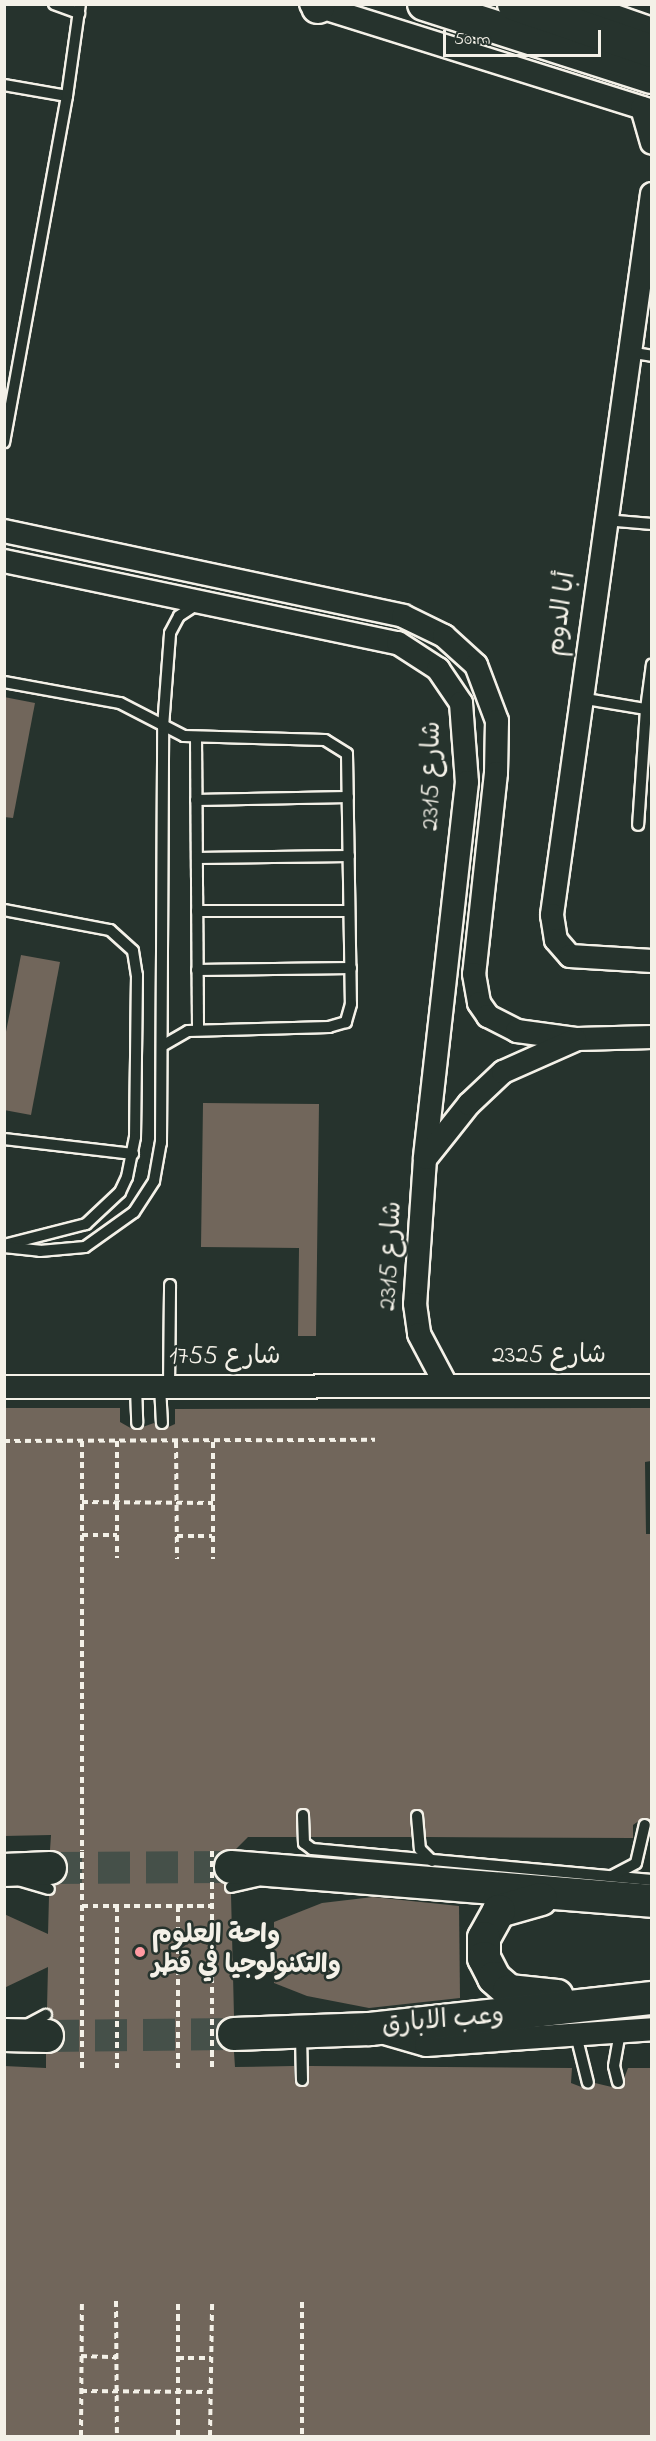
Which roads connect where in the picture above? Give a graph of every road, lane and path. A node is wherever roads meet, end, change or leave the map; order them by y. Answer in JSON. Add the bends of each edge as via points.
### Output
{"nodes":[{"id":1,"x":54,"y":4,"type":"edge"},
{"id":2,"x":424,"y":4,"type":"edge"},
{"id":3,"x":514,"y":4,"type":"edge"},
{"id":4,"x":580,"y":4,"type":"edge"},
{"id":5,"x":316,"y":5,"type":"edge"},
{"id":6,"x":79,"y":9,"type":"edge"},
{"id":7,"x":651,"y":29,"type":"edge"},
{"id":8,"x":651,"y":51,"type":"edge"},
{"id":9,"x":651,"y":77,"type":"edge"},
{"id":10,"x":4,"y":86,"type":"edge"},
{"id":11,"x":67,"y":96,"type":"junction"},
{"id":12,"x":647,"y":109,"type":"edge"},
{"id":13,"x":651,"y":143,"type":"edge"},
{"id":14,"x":651,"y":195,"type":"edge"},
{"id":15,"x":628,"y":352,"type":"junction"},
{"id":16,"x":651,"y":356,"type":"edge"},
{"id":17,"x":4,"y":442,"type":"edge"},
{"id":18,"x":605,"y":520,"type":"junction"},
{"id":19,"x":651,"y":524,"type":"edge"},
{"id":20,"x":4,"y":531,"type":"edge"},
{"id":21,"x":4,"y":561,"type":"edge"},
{"id":22,"x":201,"y":603,"type":"junction"},
{"id":23,"x":651,"y":664,"type":"edge"},
{"id":24,"x":4,"y":682,"type":"edge"},
{"id":25,"x":579,"y":698,"type":"junction"},
{"id":26,"x":646,"y":709,"type":"junction"},
{"id":27,"x":163,"y":727,"type":"junction"},
{"id":28,"x":196,"y":738,"type":"junction"},
{"id":29,"x":646,"y":785,"type":"edge"},
{"id":30,"x":348,"y":797,"type":"junction"},
{"id":31,"x":196,"y":800,"type":"junction"},
{"id":32,"x":638,"y":825,"type":"dead end"},
{"id":33,"x":349,"y":856,"type":"junction"},
{"id":34,"x":197,"y":858,"type":"junction"},
{"id":35,"x":4,"y":910,"type":"edge"},
{"id":36,"x":197,"y":911,"type":"junction"},
{"id":37,"x":349,"y":911,"type":"junction"},
{"id":38,"x":651,"y":961,"type":"edge"},
{"id":39,"x":351,"y":968,"type":"junction"},
{"id":40,"x":197,"y":970,"type":"junction"},
{"id":41,"x":198,"y":1030,"type":"junction"},
{"id":42,"x":651,"y":1037,"type":"edge"},
{"id":43,"x":577,"y":1040,"type":"junction"},
{"id":44,"x":162,"y":1046,"type":"junction"},
{"id":45,"x":4,"y":1139,"type":"edge"},
{"id":46,"x":133,"y":1154,"type":"junction"},
{"id":47,"x":425,"y":1159,"type":"junction"},
{"id":48,"x":4,"y":1246,"type":"edge"},
{"id":49,"x":170,"y":1285,"type":"dead end"},
{"id":50,"x":446,"y":1385,"type":"junction"},
{"id":51,"x":165,"y":1386,"type":"junction"},
{"id":52,"x":651,"y":1386,"type":"edge"},
{"id":53,"x":4,"y":1387,"type":"edge"},
{"id":54,"x":136,"y":1387,"type":"junction"},
{"id":55,"x":137,"y":1423,"type":"dead end"},
{"id":56,"x":162,"y":1424,"type":"dead end"},
{"id":57,"x":375,"y":1440,"type":"dead end"},
{"id":58,"x":4,"y":1441,"type":"edge"},
{"id":59,"x":82,"y":1441,"type":"junction"},
{"id":60,"x":117,"y":1441,"type":"junction"},
{"id":61,"x":176,"y":1442,"type":"junction"},
{"id":62,"x":213,"y":1442,"type":"junction"},
{"id":63,"x":82,"y":1502,"type":"junction"},
{"id":64,"x":117,"y":1502,"type":"junction"},
{"id":65,"x":177,"y":1502,"type":"junction"},
{"id":66,"x":213,"y":1503,"type":"junction"},
{"id":67,"x":82,"y":1535,"type":"junction"},
{"id":68,"x":117,"y":1535,"type":"junction"},
{"id":69,"x":177,"y":1536,"type":"junction"},
{"id":70,"x":213,"y":1536,"type":"junction"},
{"id":71,"x":117,"y":1558,"type":"dead end"},
{"id":72,"x":177,"y":1559,"type":"dead end"},
{"id":73,"x":213,"y":1559,"type":"dead end"},
{"id":74,"x":303,"y":1815,"type":"dead end"},
{"id":75,"x":417,"y":1816,"type":"dead end"},
{"id":76,"x":645,"y":1825,"type":"dead end"},
{"id":77,"x":432,"y":1861,"type":"junction"},
{"id":78,"x":225,"y":1868,"type":"joint"},
{"id":79,"x":4,"y":1872,"type":"edge"},
{"id":80,"x":612,"y":1876,"type":"junction"},
{"id":81,"x":50,"y":1879,"type":"tunnel mouth"},
{"id":82,"x":651,"y":1880,"type":"edge"},
{"id":83,"x":580,"y":1895,"type":"junction"},
{"id":84,"x":651,"y":1901,"type":"edge"},
{"id":85,"x":82,"y":1906,"type":"junction"},
{"id":86,"x":117,"y":1906,"type":"junction"},
{"id":87,"x":178,"y":1906,"type":"junction"},
{"id":88,"x":212,"y":1906,"type":"junction"},
{"id":89,"x":651,"y":1997,"type":"edge"},
{"id":90,"x":47,"y":2025,"type":"tunnel mouth"},
{"id":91,"x":370,"y":2029,"type":"junction"},
{"id":92,"x":651,"y":2029,"type":"edge"},
{"id":93,"x":244,"y":2030,"type":"tunnel mouth"},
{"id":94,"x":620,"y":2032,"type":"junction"},
{"id":95,"x":301,"y":2033,"type":"junction"},
{"id":96,"x":9,"y":2035,"type":"edge"},
{"id":97,"x":576,"y":2035,"type":"junction"},
{"id":98,"x":82,"y":2068,"type":"dead end"},
{"id":99,"x":117,"y":2068,"type":"dead end"},
{"id":100,"x":178,"y":2068,"type":"dead end"},
{"id":101,"x":212,"y":2068,"type":"dead end"},
{"id":102,"x":302,"y":2080,"type":"dead end"},
{"id":103,"x":618,"y":2082,"type":"dead end"},
{"id":104,"x":588,"y":2083,"type":"dead end"},
{"id":105,"x":82,"y":2301,"type":"dead end"},
{"id":106,"x":116,"y":2301,"type":"dead end"},
{"id":107,"x":178,"y":2301,"type":"dead end"},
{"id":108,"x":212,"y":2302,"type":"dead end"},
{"id":109,"x":302,"y":2302,"type":"dead end"},
{"id":110,"x":81,"y":2356,"type":"junction"},
{"id":111,"x":117,"y":2357,"type":"junction"},
{"id":112,"x":178,"y":2358,"type":"junction"},
{"id":113,"x":211,"y":2358,"type":"junction"},
{"id":114,"x":81,"y":2391,"type":"junction"},
{"id":115,"x":117,"y":2391,"type":"junction"},
{"id":116,"x":178,"y":2392,"type":"junction"},
{"id":117,"x":211,"y":2392,"type":"junction"},
{"id":118,"x":81,"y":2436,"type":"edge"},
{"id":119,"x":117,"y":2436,"type":"edge"},
{"id":120,"x":178,"y":2436,"type":"edge"},
{"id":121,"x":210,"y":2436,"type":"edge"},
{"id":122,"x":302,"y":2436,"type":"edge"}],
"edges":[{"from":1,"to":6,"type":"lane"},
{"from":2,"to":9,"type":"street"},
{"from":3,"to":8,"type":"street"},
{"from":4,"to":7,"type":"street"},
{"from":5,"to":12,"type":"street"},
{"from":6,"to":11,"type":"lane"},
{"from":10,"to":11,"type":"lane"},
{"from":11,"to":17,"type":"lane"},
{"from":12,"to":13,"type":"street"},
{"from":14,"to":15,"type":"street","name":"أبا الدوم"},
{"from":15,"to":16,"type":"lane"},
{"from":15,"to":18,"type":"street","name":"أبا الدوم"},
{"from":18,"to":19,"type":"lane"},
{"from":18,"to":25,"type":"street","name":"أبا الدوم"},
{"from":20,"to":43,"type":"street","via":[[403,616],[462,651],[484,680],[497,721],[496,773],[474,974],[479,1003],[502,1026]]},
{"from":21,"to":22,"type":"street","name":"شارع 2315"},
{"from":22,"to":27,"type":"lane","via":[[179,616],[170,633]]},
{"from":22,"to":47,"type":"street","name":"شارع 2315","via":[[398,643],[438,669],[461,703],[467,782]]},
{"from":23,"to":26,"type":"lane"},
{"from":24,"to":27,"type":"lane","via":[[120,703]]},
{"from":25,"to":26,"type":"lane"},
{"from":25,"to":38,"type":"street","name":"أبا الدوم","via":[[552,929],[570,956]]},
{"from":26,"to":29,"type":"lane"},
{"from":27,"to":28,"type":"lane"},
{"from":27,"to":44,"type":"lane"},
{"from":28,"to":30,"type":"lane","via":[[334,741],[347,754]]},
{"from":28,"to":31,"type":"lane"},
{"from":29,"to":32,"type":"lane"},
{"from":30,"to":31,"type":"lane"},
{"from":30,"to":33,"type":"lane"},
{"from":31,"to":34,"type":"lane"},
{"from":33,"to":34,"type":"lane"},
{"from":33,"to":37,"type":"lane"},
{"from":34,"to":36,"type":"lane"},
{"from":35,"to":46,"type":"lane","via":[[110,930],[134,951]]},
{"from":36,"to":37,"type":"lane"},
{"from":36,"to":40,"type":"lane"},
{"from":37,"to":39,"type":"lane"},
{"from":39,"to":40,"type":"lane"},
{"from":39,"to":41,"type":"lane","via":[[350,1013],[338,1027]]},
{"from":40,"to":41,"type":"lane"},
{"from":41,"to":44,"type":"lane","via":[[180,1032]]},
{"from":42,"to":43,"type":"street"},
{"from":43,"to":47,"type":"street","via":[[503,1072],[469,1104]]},
{"from":44,"to":48,"type":"lane","via":[[159,1164],[134,1212],[85,1247],[40,1251]]},
{"from":45,"to":46,"type":"lane"},
{"from":46,"to":48,"type":"lane","via":[[120,1192],[86,1224]]},
{"from":47,"to":50,"type":"street","name":"شارع 2315","via":[[417,1324]]},
{"from":49,"to":51,"type":"lane"},
{"from":50,"to":51,"type":"street","name":"شارع 1755"},
{"from":50,"to":52,"type":"street","name":"شارع 2325"},
{"from":51,"to":54,"type":"street","name":"شارع 1755"},
{"from":51,"to":56,"type":"lane"},
{"from":53,"to":54,"type":"street","name":"شارع 1755"},
{"from":54,"to":55,"type":"lane"},
{"from":57,"to":62,"type":"path"},
{"from":58,"to":59,"type":"path"},
{"from":59,"to":60,"type":"path"},
{"from":59,"to":63,"type":"path"},
{"from":60,"to":61,"type":"path"},
{"from":60,"to":64,"type":"path"},
{"from":61,"to":62,"type":"path"},
{"from":61,"to":65,"type":"path"},
{"from":62,"to":66,"type":"path"},
{"from":63,"to":64,"type":"path"},
{"from":63,"to":67,"type":"path"},
{"from":64,"to":65,"type":"path"},
{"from":64,"to":68,"type":"path"},
{"from":65,"to":66,"type":"path"},
{"from":65,"to":69,"type":"path"},
{"from":66,"to":70,"type":"path"},
{"from":67,"to":68,"type":"path"},
{"from":67,"to":85,"type":"path","bridge":true},
{"from":68,"to":71,"type":"path"},
{"from":69,"to":70,"type":"path"},
{"from":69,"to":72,"type":"path"},
{"from":70,"to":73,"type":"path"},
{"from":74,"to":77,"type":"lane","via":[[304,1843],[312,1849]]},
{"from":75,"to":77,"type":"lane","via":[[420,1849]]},
{"from":76,"to":80,"type":"lane","via":[[636,1863]]},
{"from":77,"to":80,"type":"lane"},
{"from":78,"to":83,"type":"street"},
{"from":78,"to":88,"type":"path","bridge":true},
{"from":79,"to":81,"type":"street"},
{"from":80,"to":82,"type":"lane"},
{"from":83,"to":84,"type":"street"},
{"from":83,"to":89,"type":"street","via":[[518,1901],[499,1911],[483,1948],[494,1978],[520,1995]]},
{"from":85,"to":86,"type":"path"},
{"from":85,"to":98,"type":"path","bridge":true},
{"from":86,"to":87,"type":"path"},
{"from":86,"to":99,"type":"path","bridge":true},
{"from":87,"to":88,"type":"path"},
{"from":87,"to":100,"type":"path","bridge":true},
{"from":88,"to":101,"type":"path","bridge":true},
{"from":89,"to":91,"type":"street","name":"وعب الابارق"},
{"from":90,"to":96,"type":"street"},
{"from":91,"to":95,"type":"street","name":"وعب الابارق"},
{"from":91,"to":97,"type":"street","via":[[426,2045]]},
{"from":92,"to":94,"type":"street"},
{"from":93,"to":95,"type":"street","name":"وعب الابارق"},
{"from":94,"to":97,"type":"street"},
{"from":94,"to":103,"type":"lane","via":[[614,2066]]},
{"from":95,"to":102,"type":"lane"},
{"from":97,"to":104,"type":"lane"},
{"from":105,"to":110,"type":"path"},
{"from":106,"to":111,"type":"path"},
{"from":107,"to":112,"type":"path"},
{"from":108,"to":113,"type":"path"},
{"from":109,"to":122,"type":"path"},
{"from":110,"to":111,"type":"path"},
{"from":110,"to":114,"type":"path"},
{"from":111,"to":115,"type":"path"},
{"from":112,"to":113,"type":"path"},
{"from":112,"to":116,"type":"path"},
{"from":113,"to":117,"type":"path"},
{"from":114,"to":115,"type":"path"},
{"from":114,"to":118,"type":"path"},
{"from":115,"to":116,"type":"path"},
{"from":115,"to":119,"type":"path"},
{"from":116,"to":117,"type":"path"},
{"from":116,"to":120,"type":"path"},
{"from":117,"to":121,"type":"path"}]}
